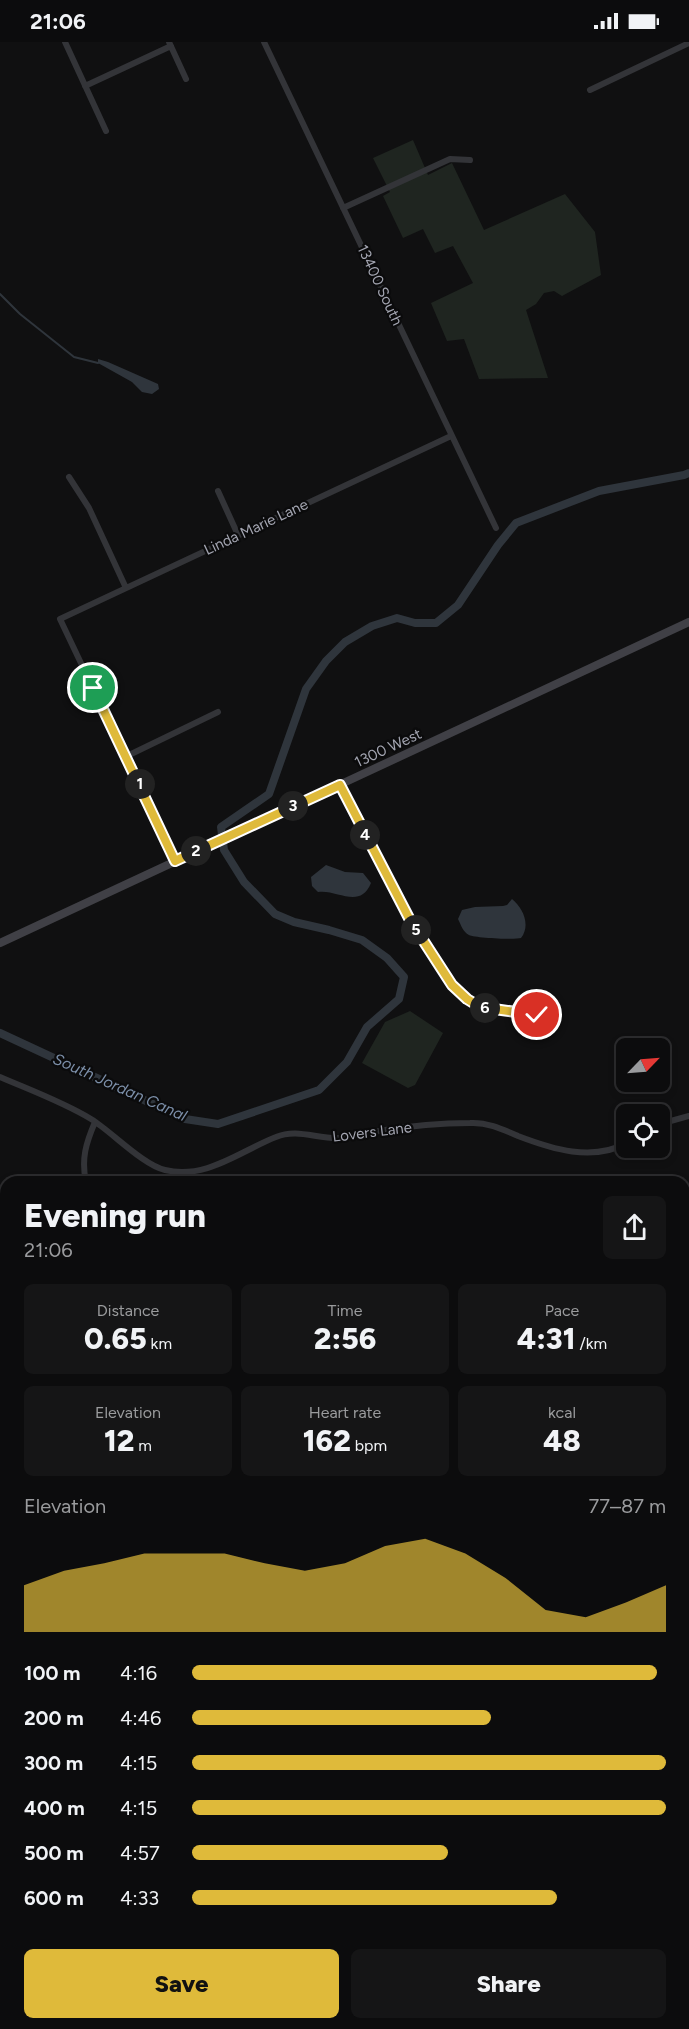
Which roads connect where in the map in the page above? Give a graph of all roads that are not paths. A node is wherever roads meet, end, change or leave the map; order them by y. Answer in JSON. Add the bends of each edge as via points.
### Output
{"nodes":[{"id":1,"x":64,"y":42,"type":"edge"},
{"id":2,"x":264,"y":42,"type":"edge"},
{"id":3,"x":689,"y":43,"type":"edge"},
{"id":4,"x":170,"y":44,"type":"edge"},
{"id":5,"x":186,"y":79,"type":"dead end"},
{"id":6,"x":85,"y":86,"type":"junction"},
{"id":7,"x":590,"y":90,"type":"dead end"},
{"id":8,"x":106,"y":131,"type":"dead end"},
{"id":9,"x":470,"y":160,"type":"dead end"},
{"id":10,"x":343,"y":208,"type":"junction"},
{"id":11,"x":452,"y":436,"type":"junction"},
{"id":12,"x":69,"y":477,"type":"dead end"},
{"id":13,"x":218,"y":491,"type":"dead end"},
{"id":14,"x":496,"y":528,"type":"dead end"},
{"id":15,"x":238,"y":535,"type":"junction"},
{"id":16,"x":126,"y":588,"type":"junction"},
{"id":17,"x":689,"y":622,"type":"edge"},
{"id":18,"x":218,"y":712,"type":"dead end"},
{"id":19,"x":127,"y":756,"type":"junction"},
{"id":20,"x":340,"y":785,"type":"junction"},
{"id":21,"x":175,"y":861,"type":"junction"},
{"id":22,"x":0,"y":943,"type":"edge"},
{"id":23,"x":537,"y":1015,"type":"dead end"},
{"id":24,"x":0,"y":1077,"type":"edge"},
{"id":25,"x":689,"y":1116,"type":"edge"},
{"id":26,"x":670,"y":1121,"type":"edge"},
{"id":27,"x":96,"y":1122,"type":"junction"},
{"id":28,"x":616,"y":1148,"type":"edge"},
{"id":29,"x":85,"y":1176,"type":"edge"}],
"edges":[{"from":1,"to":6,"type":"street"},
{"from":2,"to":10,"type":"street","name":"13400 South"},
{"from":3,"to":7,"type":"street"},
{"from":4,"to":5,"type":"street"},
{"from":4,"to":6,"type":"street"},
{"from":6,"to":8,"type":"street"},
{"from":9,"to":10,"type":"street","via":[[450,159]]},
{"from":10,"to":11,"type":"street","name":"13400 South"},
{"from":11,"to":14,"type":"street","name":"13400 South"},
{"from":11,"to":15,"type":"street","name":"Linda Marie Lane"},
{"from":12,"to":16,"type":"street","via":[[89,508]]},
{"from":13,"to":15,"type":"street"},
{"from":15,"to":16,"type":"street","name":"Linda Marie Lane"},
{"from":16,"to":19,"type":"street","name":"Linda Marie Lane","via":[[60,619]]},
{"from":17,"to":20,"type":"street","name":"1300 West"},
{"from":18,"to":19,"type":"street"},
{"from":19,"to":21,"type":"street"},
{"from":20,"to":21,"type":"street","name":"1300 West"},
{"from":20,"to":23,"type":"street","via":[[410,920],[452,985],[480,1007]]},
{"from":21,"to":22,"type":"street","name":"1300 West"},
{"from":24,"to":27,"type":"street","name":"Lovers Lane"},
{"from":25,"to":26,"type":"street"},
{"from":27,"to":28,"type":"street","name":"Lovers Lane","via":[[147,1162],[180,1172],[210,1167],[272,1138],[292,1133],[340,1138],[471,1122],[572,1151]]},
{"from":27,"to":29,"type":"street","via":[[84,1152]]}]}
